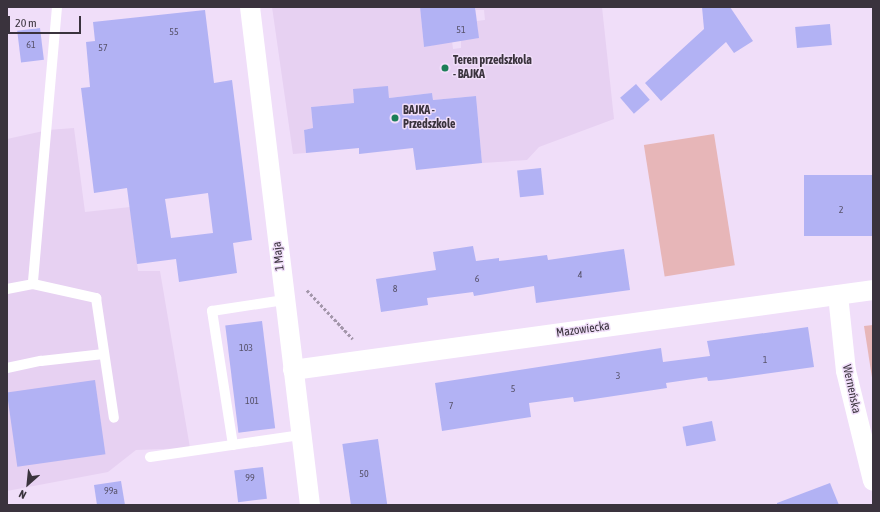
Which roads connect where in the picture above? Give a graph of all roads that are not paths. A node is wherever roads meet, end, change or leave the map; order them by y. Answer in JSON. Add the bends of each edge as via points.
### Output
{"nodes":[{"id":1,"x":57,"y":7,"type":"edge"},
{"id":2,"x":250,"y":7,"type":"edge"},
{"id":3,"x":33,"y":284,"type":"junction"},
{"id":4,"x":7,"y":289,"type":"edge"},
{"id":5,"x":873,"y":290,"type":"edge"},
{"id":6,"x":838,"y":295,"type":"junction"},
{"id":7,"x":284,"y":300,"type":"junction"},
{"id":8,"x":104,"y":354,"type":"junction"},
{"id":9,"x":7,"y":368,"type":"edge"},
{"id":10,"x":293,"y":370,"type":"junction"},
{"id":11,"x":114,"y":418,"type":"dead end"},
{"id":12,"x":300,"y":435,"type":"junction"},
{"id":13,"x":233,"y":445,"type":"junction"},
{"id":14,"x":150,"y":457,"type":"dead end"},
{"id":15,"x":873,"y":481,"type":"edge"},
{"id":16,"x":310,"y":505,"type":"edge"}],
"edges":[{"from":1,"to":3,"type":"lane"},
{"from":2,"to":7,"type":"street","name":"1 Maja"},
{"from":3,"to":4,"type":"lane"},
{"from":3,"to":8,"type":"lane","via":[[96,298]]},
{"from":5,"to":6,"type":"street","name":"Mazowiecka"},
{"from":6,"to":10,"type":"street","name":"Mazowiecka"},
{"from":6,"to":15,"type":"street","name":"Werneńska","via":[[846,371]]},
{"from":7,"to":10,"type":"street","name":"1 Maja"},
{"from":7,"to":13,"type":"lane","via":[[212,311]]},
{"from":8,"to":9,"type":"lane","via":[[41,361]]},
{"from":8,"to":11,"type":"lane"},
{"from":10,"to":12,"type":"street","name":"1 Maja"},
{"from":12,"to":13,"type":"lane"},
{"from":12,"to":16,"type":"street","name":"1 Maja"},
{"from":13,"to":14,"type":"lane"}]}
